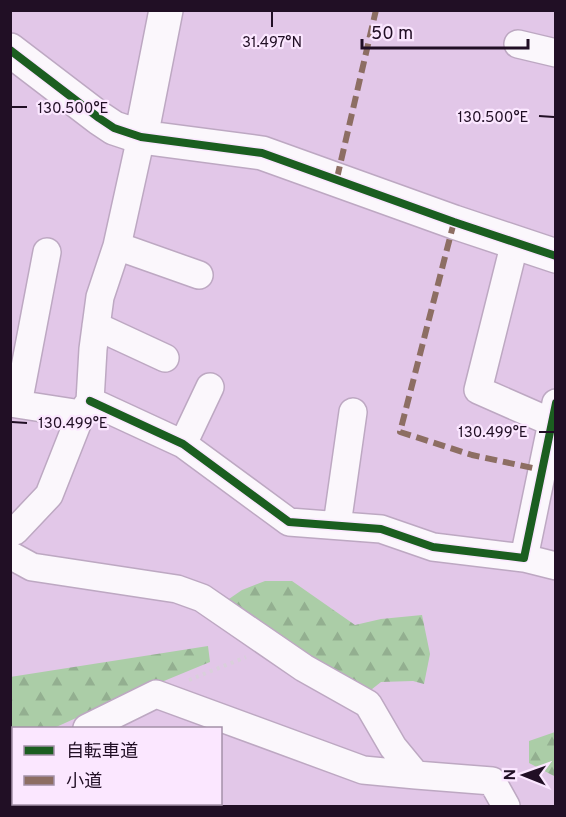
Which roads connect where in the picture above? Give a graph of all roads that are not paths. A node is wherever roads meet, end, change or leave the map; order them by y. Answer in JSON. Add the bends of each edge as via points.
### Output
{"nodes":[{"id":1,"x":166,"y":10,"type":"edge"},
{"id":2,"x":518,"y":44,"type":"dead end"},
{"id":3,"x":10,"y":50,"type":"edge"},
{"id":4,"x":555,"y":53,"type":"edge"},
{"id":5,"x":141,"y":137,"type":"junction"},
{"id":6,"x":515,"y":242,"type":"junction"},
{"id":7,"x":117,"y":246,"type":"junction"},
{"id":8,"x":47,"y":252,"type":"dead end"},
{"id":9,"x":555,"y":256,"type":"edge"},
{"id":10,"x":199,"y":275,"type":"dead end"},
{"id":11,"x":96,"y":326,"type":"junction"},
{"id":12,"x":165,"y":358,"type":"dead end"},
{"id":13,"x":210,"y":387,"type":"dead end"},
{"id":14,"x":14,"y":403,"type":"edge"},
{"id":15,"x":86,"y":407,"type":"junction"},
{"id":16,"x":353,"y":412,"type":"dead end"},
{"id":17,"x":553,"y":413,"type":"edge"},
{"id":18,"x":183,"y":444,"type":"junction"},
{"id":19,"x":337,"y":525,"type":"junction"},
{"id":20,"x":10,"y":532,"type":"edge"},
{"id":21,"x":10,"y":555,"type":"edge"},
{"id":22,"x":524,"y":558,"type":"junction"},
{"id":23,"x":555,"y":566,"type":"edge"},
{"id":24,"x":91,"y":727,"type":"edge"},
{"id":25,"x":416,"y":775,"type":"junction"},
{"id":26,"x":506,"y":807,"type":"edge"}],
"edges":[{"from":1,"to":5,"type":"street"},
{"from":2,"to":4,"type":"street"},
{"from":3,"to":5,"type":"street","via":[[114,128]]},
{"from":5,"to":6,"type":"street","via":[[262,153]]},
{"from":5,"to":7,"type":"street"},
{"from":6,"to":9,"type":"street"},
{"from":6,"to":17,"type":"street","via":[[478,390]]},
{"from":7,"to":10,"type":"street"},
{"from":7,"to":11,"type":"street","via":[[99,297]]},
{"from":8,"to":14,"type":"street"},
{"from":11,"to":12,"type":"street"},
{"from":11,"to":15,"type":"street"},
{"from":13,"to":18,"type":"street"},
{"from":14,"to":15,"type":"street"},
{"from":15,"to":18,"type":"street"},
{"from":15,"to":20,"type":"street","via":[[49,495]]},
{"from":16,"to":19,"type":"street"},
{"from":17,"to":22,"type":"street"},
{"from":18,"to":19,"type":"street","via":[[289,522]]},
{"from":19,"to":22,"type":"street","via":[[381,529],[433,547]]},
{"from":21,"to":25,"type":"street","via":[[32,567],[177,589],[202,598],[304,668],[368,704],[393,747]]},
{"from":22,"to":23,"type":"street"},
{"from":24,"to":25,"type":"street","via":[[156,694],[363,770]]},
{"from":25,"to":26,"type":"street","via":[[492,781]]}]}
